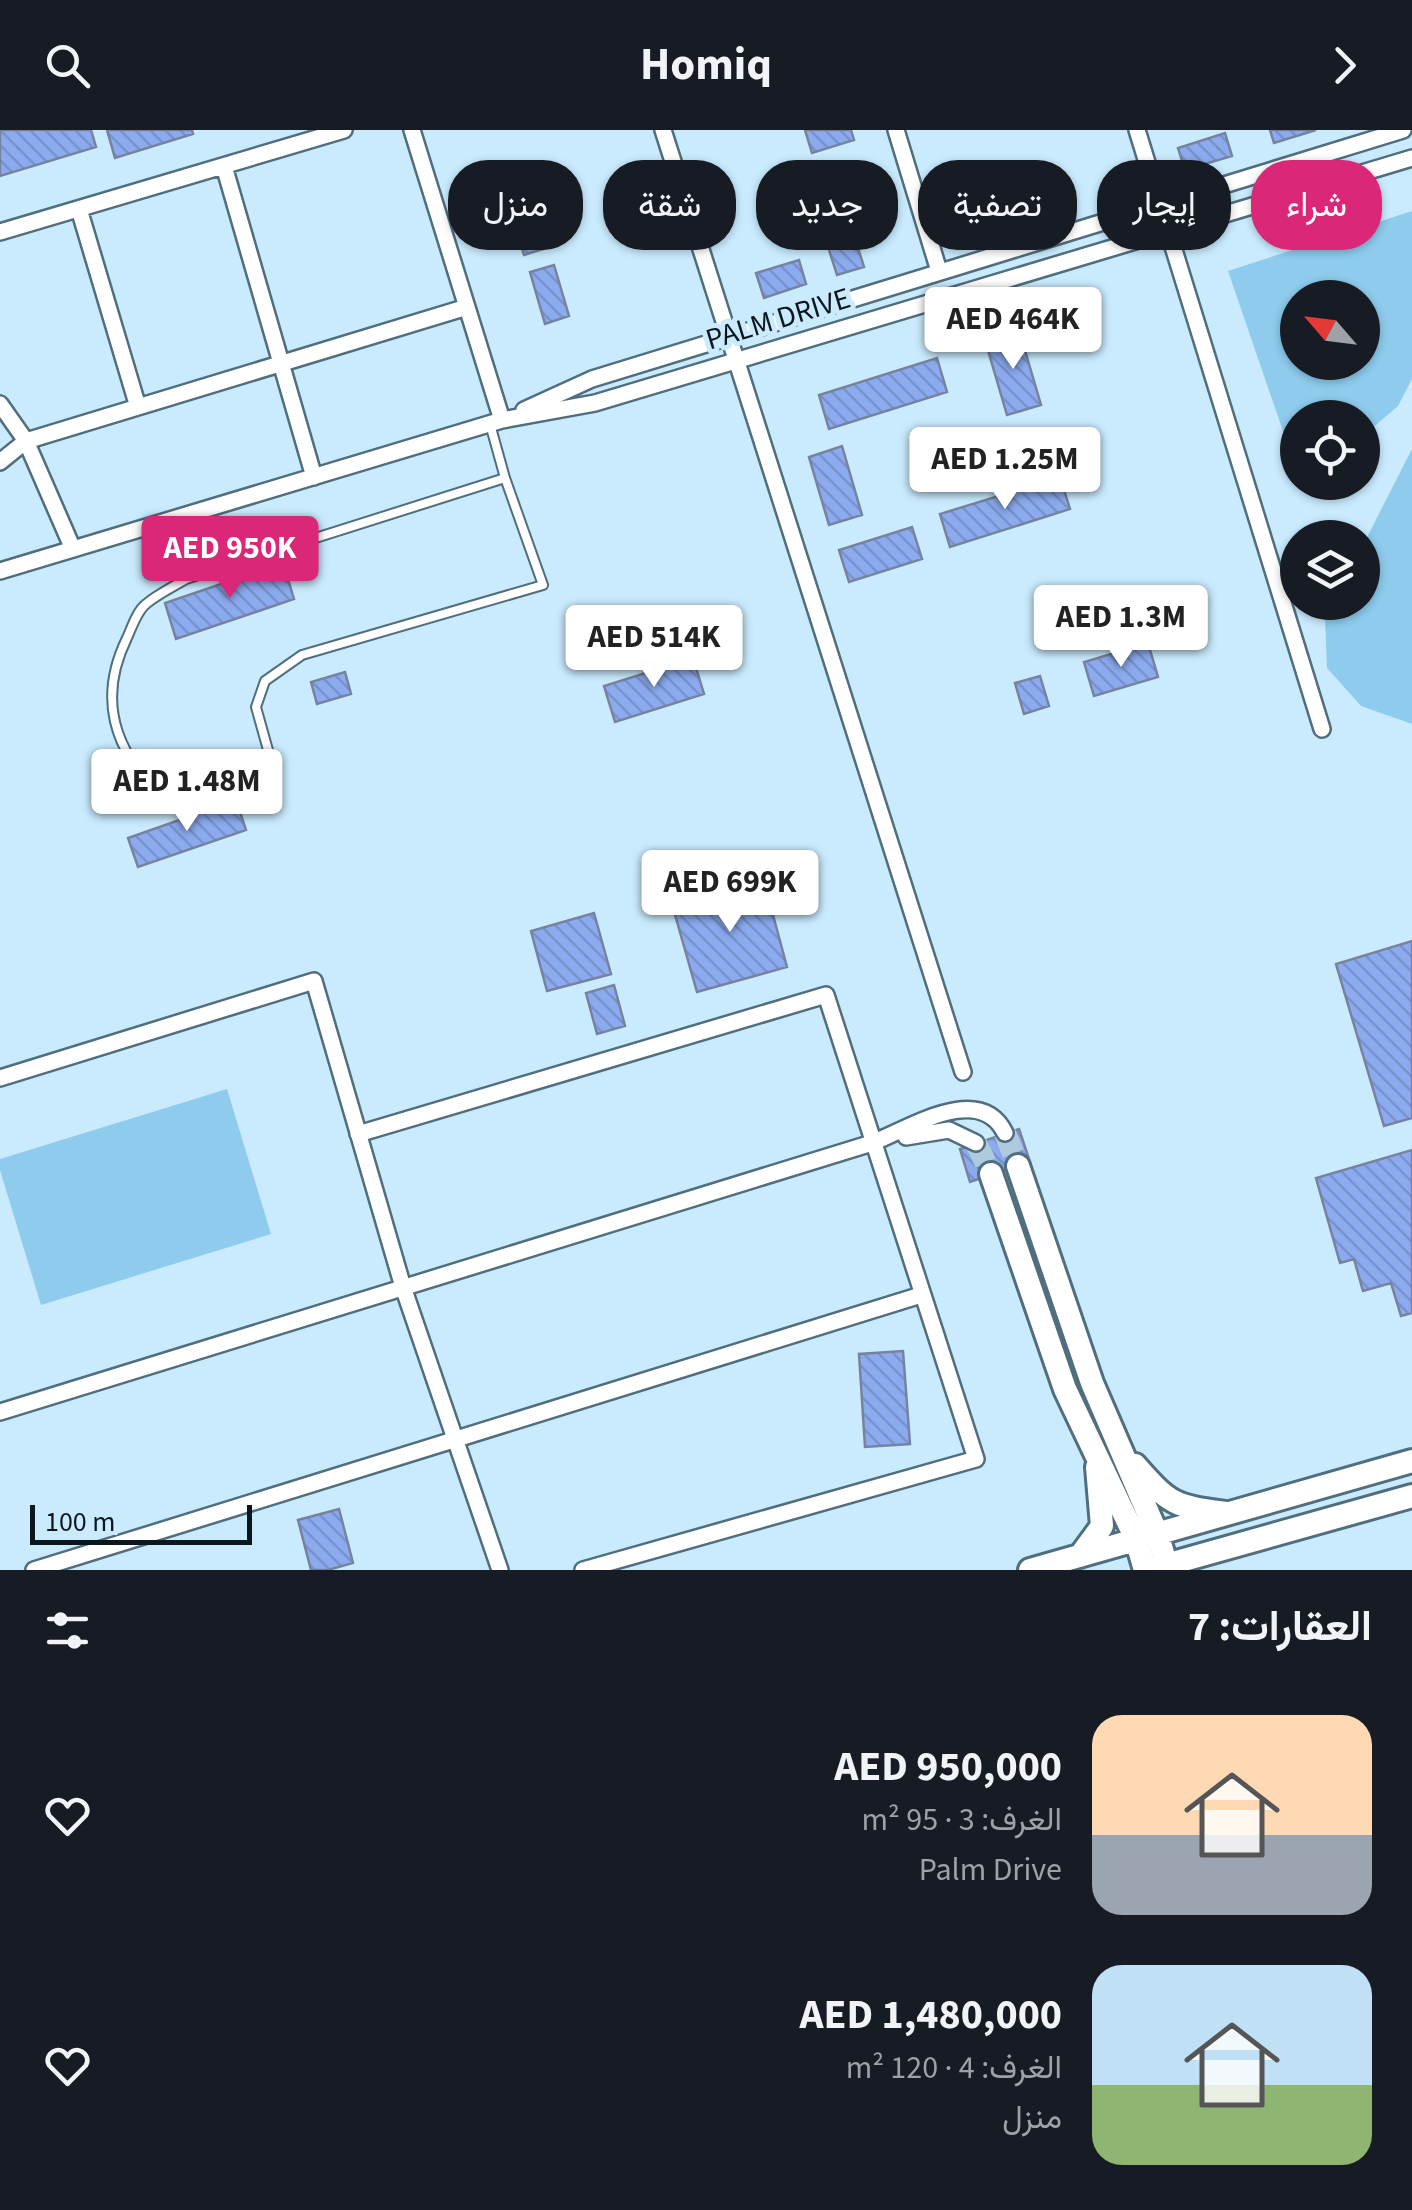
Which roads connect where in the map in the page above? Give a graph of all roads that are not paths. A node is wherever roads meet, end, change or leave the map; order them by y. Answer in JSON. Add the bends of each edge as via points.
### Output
{"nodes":[{"id":1,"x":344,"y":130,"type":"edge"},
{"id":2,"x":412,"y":130,"type":"edge"},
{"id":3,"x":664,"y":130,"type":"edge"},
{"id":4,"x":896,"y":130,"type":"edge"},
{"id":5,"x":1137,"y":130,"type":"edge"},
{"id":6,"x":1403,"y":130,"type":"edge"},
{"id":7,"x":1412,"y":158,"type":"edge"},
{"id":8,"x":1146,"y":160,"type":"edge"},
{"id":9,"x":224,"y":166,"type":"junction"},
{"id":10,"x":1231,"y":181,"type":"edge"},
{"id":11,"x":80,"y":209,"type":"junction"},
{"id":12,"x":1231,"y":210,"type":"edge"},
{"id":13,"x":1097,"y":221,"type":"edge"},
{"id":14,"x":0,"y":232,"type":"edge"},
{"id":15,"x":1097,"y":250,"type":"edge"},
{"id":16,"x":1175,"y":250,"type":"edge"},
{"id":17,"x":939,"y":271,"type":"junction"},
{"id":18,"x":467,"y":306,"type":"junction"},
{"id":19,"x":727,"y":336,"type":"junction"},
{"id":20,"x":739,"y":359,"type":"junction"},
{"id":21,"x":281,"y":363,"type":"junction"},
{"id":22,"x":0,"y":404,"type":"edge"},
{"id":23,"x":138,"y":407,"type":"junction"},
{"id":24,"x":496,"y":422,"type":"junction"},
{"id":25,"x":26,"y":441,"type":"junction"},
{"id":26,"x":0,"y":462,"type":"edge"},
{"id":27,"x":314,"y":477,"type":"junction"},
{"id":28,"x":505,"y":478,"type":"junction"},
{"id":29,"x":73,"y":549,"type":"junction"},
{"id":30,"x":0,"y":571,"type":"edge"},
{"id":31,"x":1322,"y":729,"type":"dead end"},
{"id":32,"x":963,"y":1072,"type":"dead end"},
{"id":33,"x":0,"y":1078,"type":"edge"},
{"id":34,"x":1005,"y":1133,"type":"tunnel mouth"},
{"id":35,"x":358,"y":1134,"type":"junction"},
{"id":36,"x":872,"y":1142,"type":"junction"},
{"id":37,"x":976,"y":1143,"type":"dead end"},
{"id":38,"x":1018,"y":1166,"type":"tunnel mouth"},
{"id":39,"x":991,"y":1174,"type":"tunnel mouth"},
{"id":40,"x":1026,"y":1194,"type":"junction"},
{"id":41,"x":1002,"y":1203,"type":"junction"},
{"id":42,"x":403,"y":1287,"type":"junction"},
{"id":43,"x":1060,"y":1288,"type":"junction"},
{"id":44,"x":921,"y":1295,"type":"junction"},
{"id":45,"x":1033,"y":1297,"type":"junction"},
{"id":46,"x":0,"y":1412,"type":"edge"},
{"id":47,"x":458,"y":1441,"type":"junction"},
{"id":48,"x":1122,"y":1450,"type":"junction"},
{"id":49,"x":1096,"y":1454,"type":"junction"},
{"id":50,"x":1412,"y":1462,"type":"edge"},
{"id":51,"x":1412,"y":1496,"type":"edge"},
{"id":52,"x":1234,"y":1514,"type":"junction"},
{"id":53,"x":1264,"y":1536,"type":"junction"},
{"id":54,"x":1147,"y":1537,"type":"junction"},
{"id":55,"x":1080,"y":1556,"type":"junction"},
{"id":56,"x":1157,"y":1569,"type":"edge"},
{"id":57,"x":34,"y":1570,"type":"edge"},
{"id":58,"x":500,"y":1570,"type":"edge"},
{"id":59,"x":583,"y":1570,"type":"edge"},
{"id":60,"x":1030,"y":1570,"type":"edge"},
{"id":61,"x":1219,"y":1570,"type":"edge"}],
"edges":[{"from":1,"to":9,"type":"street"},
{"from":2,"to":18,"type":"street"},
{"from":3,"to":19,"type":"street"},
{"from":4,"to":17,"type":"street"},
{"from":5,"to":8,"type":"street"},
{"from":6,"to":10,"type":"street","name":"PALM DRIVE"},
{"from":7,"to":12,"type":"street","name":"PALM DRIVE"},
{"from":9,"to":11,"type":"street"},
{"from":9,"to":21,"type":"street"},
{"from":11,"to":14,"type":"street"},
{"from":11,"to":23,"type":"street"},
{"from":13,"to":17,"type":"street","name":"PALM DRIVE"},
{"from":15,"to":20,"type":"street","name":"PALM DRIVE"},
{"from":16,"to":31,"type":"street"},
{"from":17,"to":19,"type":"street","name":"PALM DRIVE"},
{"from":18,"to":21,"type":"street"},
{"from":18,"to":24,"type":"street"},
{"from":19,"to":20,"type":"street"},
{"from":19,"to":24,"type":"street","name":"PALM DRIVE","via":[[592,379]]},
{"from":20,"to":24,"type":"street","name":"PALM DRIVE","via":[[595,403]]},
{"from":20,"to":32,"type":"street"},
{"from":21,"to":23,"type":"street"},
{"from":21,"to":27,"type":"street"},
{"from":22,"to":25,"type":"street"},
{"from":23,"to":25,"type":"street"},
{"from":24,"to":27,"type":"street","name":"PALM DRIVE"},
{"from":24,"to":28,"type":"lane"},
{"from":25,"to":26,"type":"street"},
{"from":25,"to":29,"type":"street"},
{"from":27,"to":29,"type":"street","name":"PALM DRIVE"},
{"from":28,"to":28,"type":"lane","via":[[186,579],[143,606],[110,690],[118,733],[136,770],[160,793],[207,796],[260,776],[268,750],[256,707],[265,680],[302,656],[543,585]]},
{"from":29,"to":30,"type":"street","name":"PALM DRIVE"},
{"from":33,"to":35,"type":"street","via":[[314,981]]},
{"from":34,"to":36,"type":"street","via":[[982,1110],[961,1108]]},
{"from":35,"to":36,"type":"street","via":[[826,995]]},
{"from":35,"to":42,"type":"street"},
{"from":36,"to":37,"type":"street","via":[[949,1130]]},
{"from":36,"to":42,"type":"street"},
{"from":36,"to":44,"type":"street"},
{"from":38,"to":40,"type":"main road"},
{"from":39,"to":41,"type":"main road"},
{"from":40,"to":41,"type":"street"},
{"from":40,"to":43,"type":"main road"},
{"from":41,"to":45,"type":"main road"},
{"from":42,"to":46,"type":"street"},
{"from":42,"to":47,"type":"street"},
{"from":43,"to":45,"type":"street"},
{"from":43,"to":48,"type":"main road"},
{"from":44,"to":47,"type":"street"},
{"from":44,"to":59,"type":"street","via":[[976,1459]]},
{"from":45,"to":49,"type":"main road","via":[[1064,1389]]},
{"from":47,"to":57,"type":"street"},
{"from":47,"to":58,"type":"street"},
{"from":48,"to":52,"type":"main road","via":[[1164,1498]]},
{"from":48,"to":54,"type":"main road"},
{"from":49,"to":54,"type":"main road"},
{"from":49,"to":55,"type":"main road","via":[[1102,1526]]},
{"from":50,"to":52,"type":"main road"},
{"from":51,"to":53,"type":"main road"},
{"from":52,"to":54,"type":"main road"},
{"from":53,"to":56,"type":"main road"},
{"from":53,"to":61,"type":"main road"},
{"from":54,"to":55,"type":"main road"},
{"from":54,"to":56,"type":"main road"},
{"from":55,"to":60,"type":"main road"}]}
